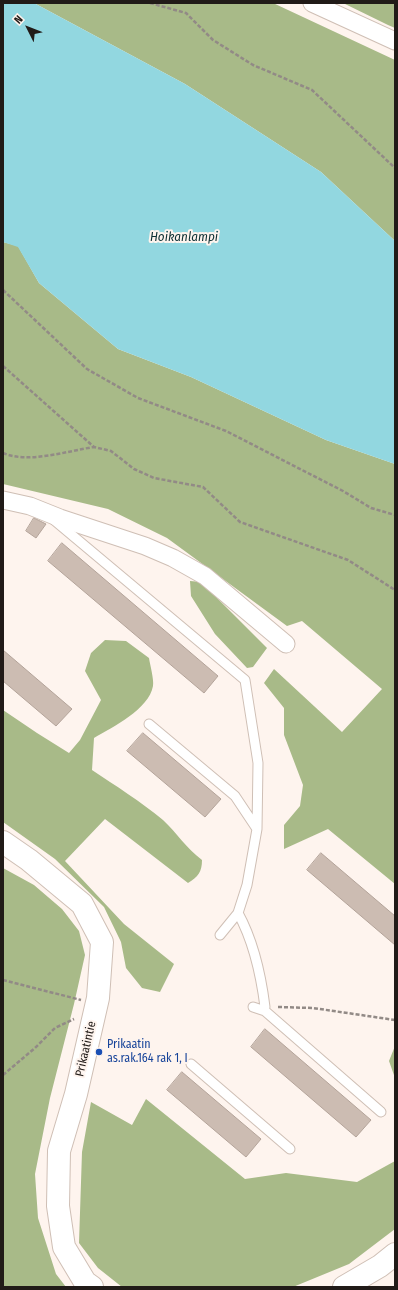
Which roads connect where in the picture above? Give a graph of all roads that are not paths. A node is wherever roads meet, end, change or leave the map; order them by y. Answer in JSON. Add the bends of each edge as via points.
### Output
{"nodes":[{"id":1,"x":312,"y":3,"type":"edge"},
{"id":2,"x":395,"y":41,"type":"edge"},
{"id":3,"x":3,"y":500,"type":"edge"},
{"id":4,"x":44,"y":512,"type":"junction"},
{"id":5,"x":286,"y":644,"type":"dead end"},
{"id":6,"x":149,"y":724,"type":"dead end"},
{"id":7,"x":257,"y":829,"type":"junction"},
{"id":8,"x":3,"y":842,"type":"edge"},
{"id":9,"x":238,"y":913,"type":"junction"},
{"id":10,"x":220,"y":935,"type":"dead end"},
{"id":11,"x":253,"y":1007,"type":"dead end"},
{"id":12,"x":265,"y":1007,"type":"road end"},
{"id":13,"x":191,"y":1064,"type":"dead end"},
{"id":14,"x":382,"y":1112,"type":"dead end"},
{"id":15,"x":290,"y":1150,"type":"dead end"},
{"id":16,"x":395,"y":1254,"type":"edge"},
{"id":17,"x":92,"y":1287,"type":"edge"},
{"id":18,"x":345,"y":1287,"type":"edge"}],
"edges":[{"from":1,"to":2,"type":"street"},
{"from":3,"to":4,"type":"street"},
{"from":4,"to":5,"type":"street","via":[[173,558],[204,576]]},
{"from":4,"to":7,"type":"lane","via":[[245,680],[258,763]]},
{"from":6,"to":7,"type":"lane","via":[[235,796]]},
{"from":7,"to":9,"type":"lane","via":[[247,885]]},
{"from":8,"to":17,"type":"street","name":"Prikaatintie","via":[[82,904],[102,942],[97,1004],[76,1094],[59,1152],[58,1206],[64,1247],[85,1282]]},
{"from":9,"to":10,"type":"lane"},
{"from":9,"to":12,"type":"lane","via":[[245,926],[262,981]]},
{"from":11,"to":14,"type":"lane","via":[[265,1011]]},
{"from":13,"to":15,"type":"lane"},
{"from":16,"to":18,"type":"street"}]}
